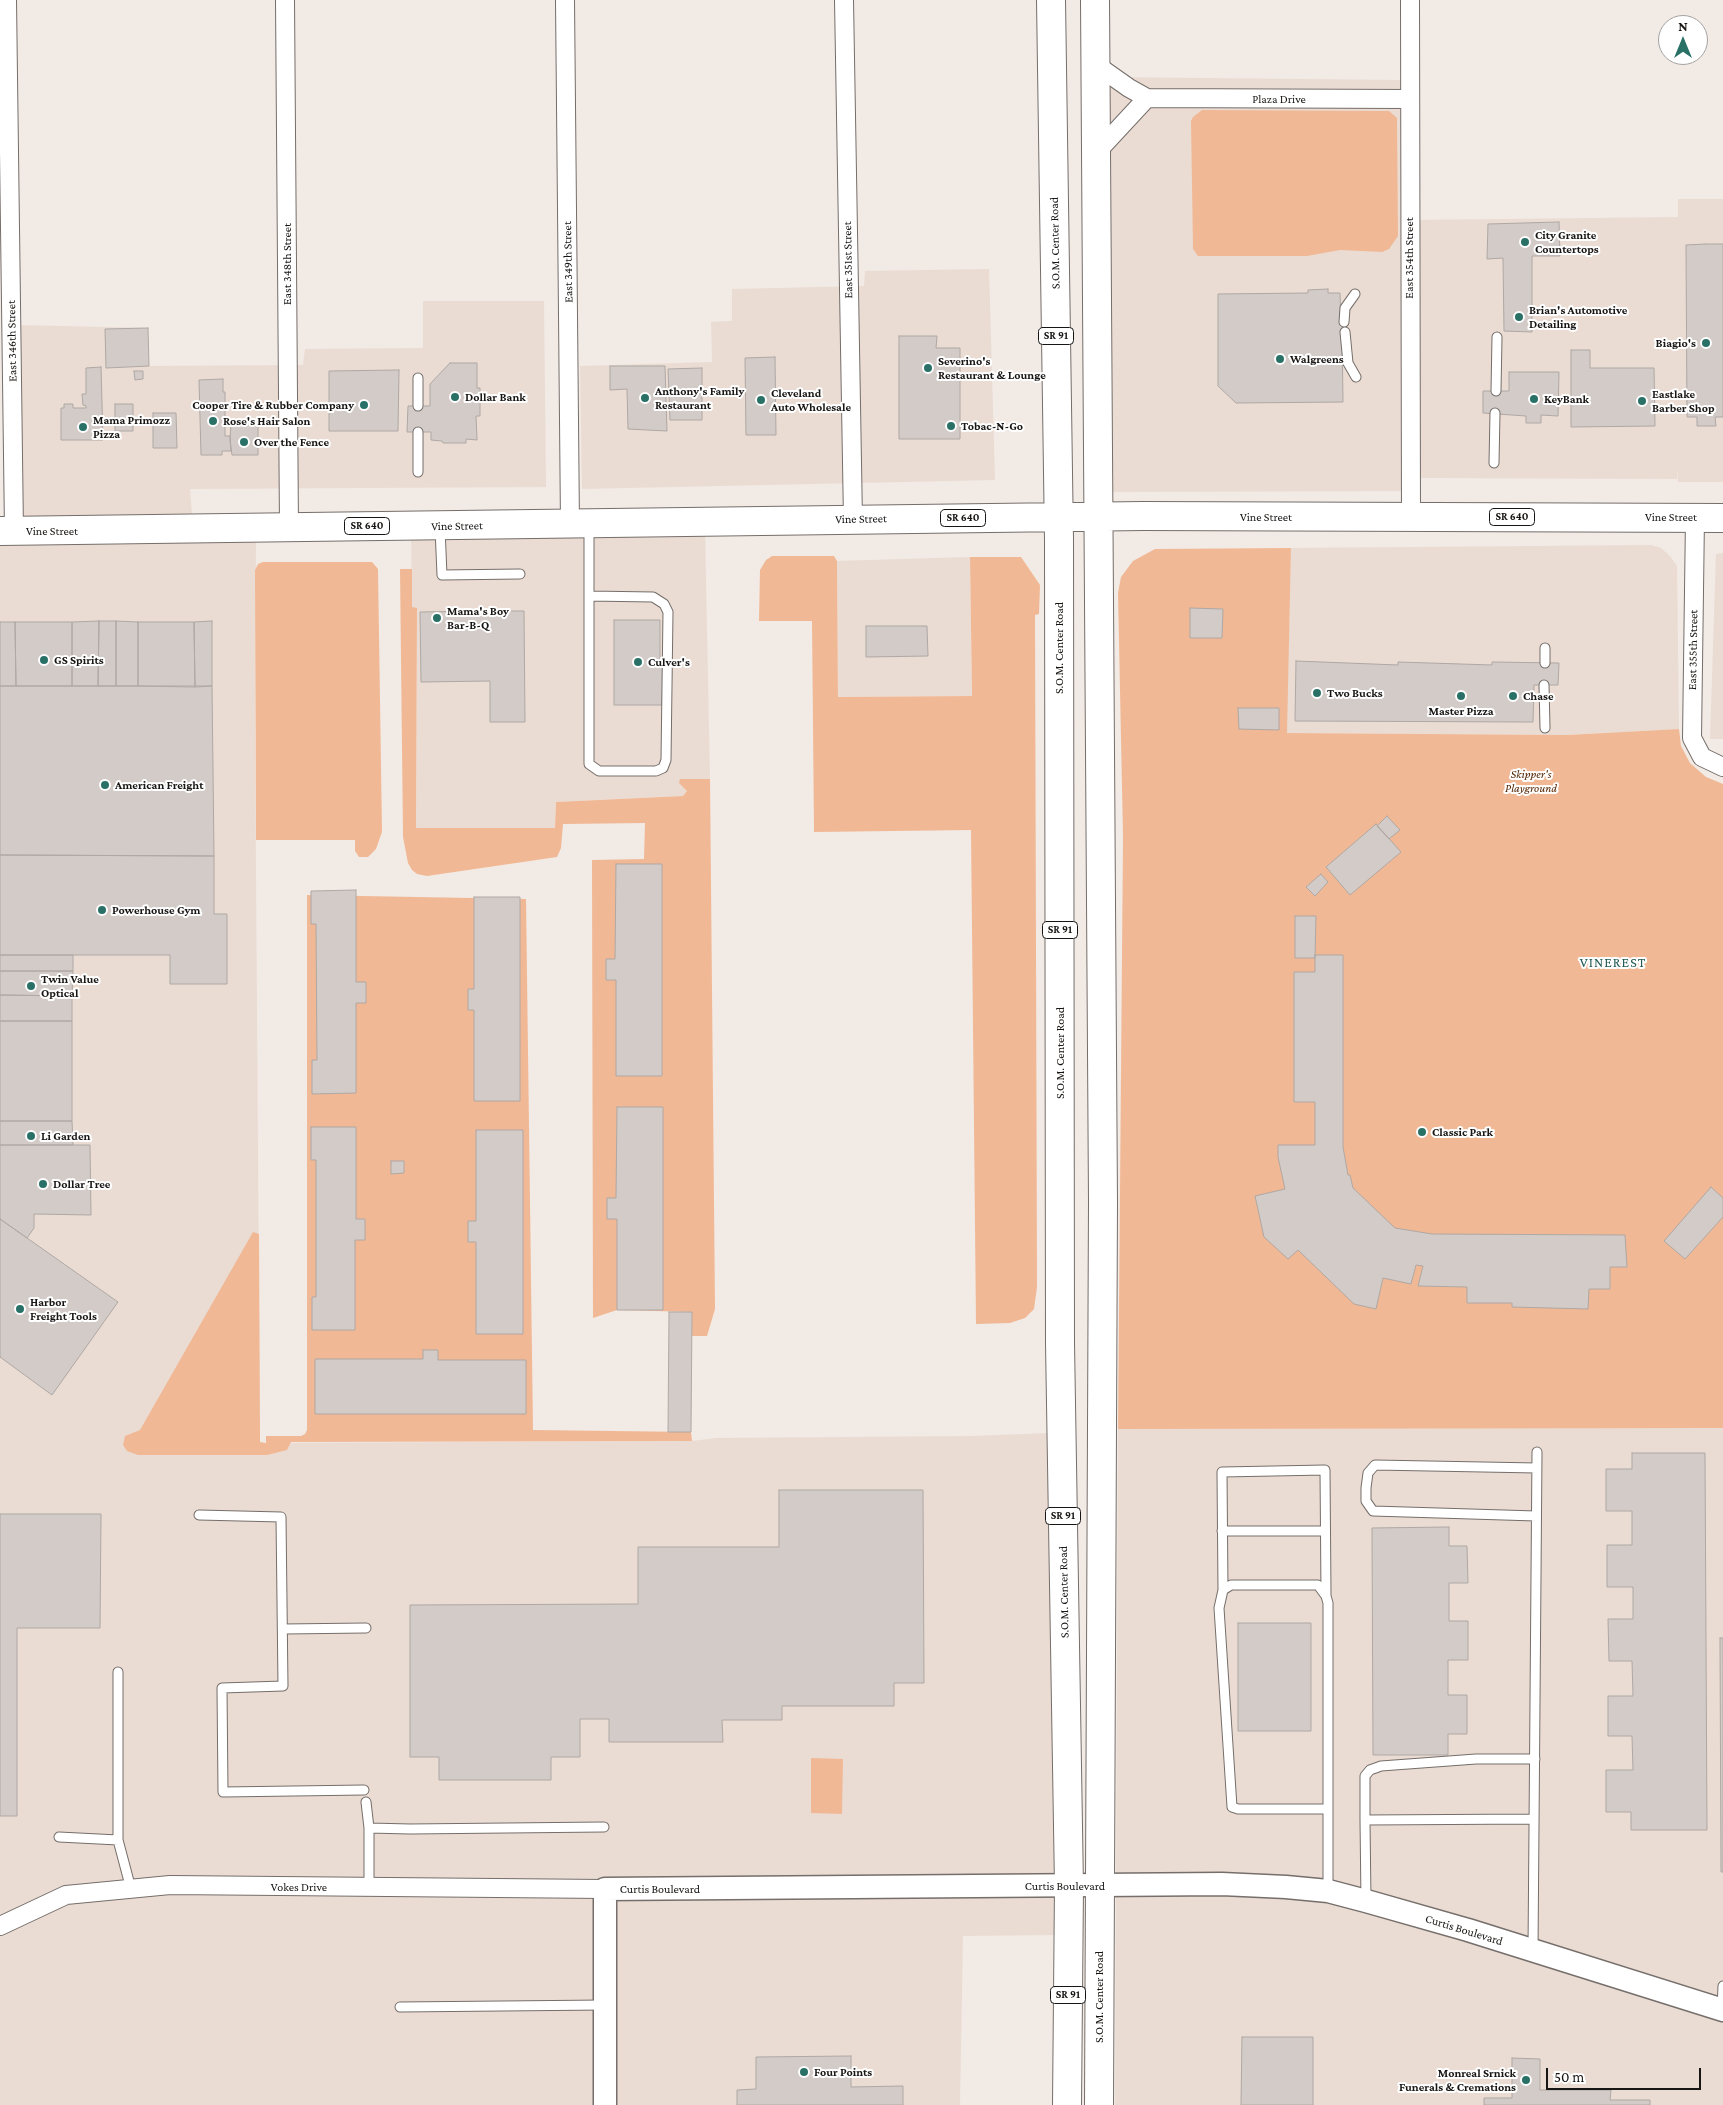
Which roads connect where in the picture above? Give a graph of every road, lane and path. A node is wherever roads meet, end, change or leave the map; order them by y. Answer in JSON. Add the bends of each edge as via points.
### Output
{"nodes":[{"id":1,"x":7,"y":0,"type":"edge"},
{"id":2,"x":285,"y":0,"type":"edge"},
{"id":3,"x":565,"y":0,"type":"edge"},
{"id":4,"x":844,"y":0,"type":"edge"},
{"id":5,"x":1052,"y":0,"type":"edge"},
{"id":6,"x":1095,"y":0,"type":"edge"},
{"id":7,"x":1410,"y":0,"type":"edge"},
{"id":8,"x":1095,"y":64,"type":"junction"},
{"id":9,"x":1147,"y":98,"type":"junction"},
{"id":10,"x":1410,"y":100,"type":"junction"},
{"id":11,"x":1096,"y":153,"type":"junction"},
{"id":12,"x":1355,"y":294,"type":"dead end"},
{"id":13,"x":1344,"y":322,"type":"dead end"},
{"id":14,"x":1344,"y":332,"type":"dead end"},
{"id":15,"x":1497,"y":337,"type":"dead end"},
{"id":16,"x":1356,"y":377,"type":"dead end"},
{"id":17,"x":418,"y":378,"type":"dead end"},
{"id":18,"x":1496,"y":391,"type":"dead end"},
{"id":19,"x":418,"y":406,"type":"dead end"},
{"id":20,"x":1495,"y":414,"type":"dead end"},
{"id":21,"x":418,"y":432,"type":"dead end"},
{"id":22,"x":1494,"y":463,"type":"dead end"},
{"id":23,"x":418,"y":472,"type":"dead end"},
{"id":24,"x":1099,"y":517,"type":"junction"},
{"id":25,"x":1411,"y":517,"type":"junction"},
{"id":26,"x":1695,"y":517,"type":"junction"},
{"id":27,"x":1058,"y":518,"type":"junction"},
{"id":28,"x":1723,"y":518,"type":"edge"},
{"id":29,"x":853,"y":520,"type":"junction"},
{"id":30,"x":580,"y":525,"type":"junction"},
{"id":31,"x":440,"y":526,"type":"junction"},
{"id":32,"x":288,"y":527,"type":"junction"},
{"id":33,"x":7,"y":531,"type":"edge"},
{"id":34,"x":520,"y":574,"type":"dead end"},
{"id":35,"x":589,"y":596,"type":"junction"},
{"id":36,"x":1545,"y":648,"type":"dead end"},
{"id":37,"x":1544,"y":663,"type":"dead end"},
{"id":38,"x":1544,"y":685,"type":"dead end"},
{"id":39,"x":1545,"y":728,"type":"dead end"},
{"id":40,"x":1723,"y":767,"type":"edge"},
{"id":41,"x":1537,"y":1452,"type":"dead end"},
{"id":42,"x":1537,"y":1468,"type":"junction"},
{"id":43,"x":199,"y":1515,"type":"dead end"},
{"id":44,"x":1536,"y":1516,"type":"junction"},
{"id":45,"x":1222,"y":1531,"type":"junction"},
{"id":46,"x":1326,"y":1531,"type":"junction"},
{"id":47,"x":1223,"y":1590,"type":"junction"},
{"id":48,"x":1326,"y":1596,"type":"junction"},
{"id":49,"x":366,"y":1628,"type":"dead end"},
{"id":50,"x":284,"y":1629,"type":"junction"},
{"id":51,"x":118,"y":1672,"type":"dead end"},
{"id":52,"x":1534,"y":1760,"type":"junction"},
{"id":53,"x":364,"y":1790,"type":"dead end"},
{"id":54,"x":366,"y":1802,"type":"dead end"},
{"id":55,"x":1328,"y":1808,"type":"junction"},
{"id":56,"x":1534,"y":1819,"type":"junction"},
{"id":57,"x":1365,"y":1820,"type":"junction"},
{"id":58,"x":604,"y":1827,"type":"dead end"},
{"id":59,"x":369,"y":1828,"type":"junction"},
{"id":60,"x":59,"y":1837,"type":"dead end"},
{"id":61,"x":118,"y":1840,"type":"junction"},
{"id":62,"x":1068,"y":1886,"type":"junction"},
{"id":63,"x":1099,"y":1886,"type":"junction"},
{"id":64,"x":369,"y":1887,"type":"junction"},
{"id":65,"x":131,"y":1889,"type":"junction"},
{"id":66,"x":605,"y":1889,"type":"junction"},
{"id":67,"x":1328,"y":1891,"type":"junction"},
{"id":68,"x":1366,"y":1901,"type":"junction"},
{"id":69,"x":0,"y":1926,"type":"edge"},
{"id":70,"x":1533,"y":1951,"type":"junction"},
{"id":71,"x":1723,"y":1986,"type":"edge"},
{"id":72,"x":605,"y":2005,"type":"junction"},
{"id":73,"x":400,"y":2007,"type":"dead end"},
{"id":74,"x":1722,"y":2010,"type":"edge"},
{"id":75,"x":605,"y":2105,"type":"edge"},
{"id":76,"x":1067,"y":2105,"type":"edge"},
{"id":77,"x":1099,"y":2105,"type":"edge"}],
"edges":[{"from":1,"to":33,"type":"street","name":"East 346th Street"},
{"from":2,"to":32,"type":"street","name":"East 348th Street"},
{"from":3,"to":30,"type":"street","name":"East 349th Street"},
{"from":4,"to":29,"type":"street","name":"East 351st Street"},
{"from":5,"to":27,"type":"main road","name":"S.O.M. Center Road","number":"SR 91"},
{"from":6,"to":8,"type":"main road","name":"S.O.M. Center Road","number":"SR 91"},
{"from":7,"to":10,"type":"street","name":"East 354th Street"},
{"from":8,"to":9,"type":"street","name":"Plaza Drive"},
{"from":8,"to":11,"type":"main road","name":"S.O.M. Center Road","number":"SR 91"},
{"from":9,"to":10,"type":"street","name":"Plaza Drive"},
{"from":9,"to":11,"type":"street"},
{"from":10,"to":25,"type":"street","name":"East 354th Street"},
{"from":11,"to":24,"type":"main road","name":"S.O.M. Center Road","number":"SR 91"},
{"from":12,"to":13,"type":"lane","via":[[1344,308]]},
{"from":14,"to":16,"type":"lane","via":[[1348,363]]},
{"from":15,"to":18,"type":"lane"},
{"from":17,"to":19,"type":"lane"},
{"from":20,"to":22,"type":"lane"},
{"from":21,"to":23,"type":"lane"},
{"from":24,"to":25,"type":"main road","name":"Vine Street","number":"SR 640"},
{"from":24,"to":27,"type":"main road","name":"Vine Street","number":"SR 640"},
{"from":24,"to":63,"type":"main road","name":"S.O.M. Center Road","number":"SR 91","via":[[1103,1192]]},
{"from":25,"to":26,"type":"main road","name":"Vine Street","number":"SR 640"},
{"from":26,"to":28,"type":"main road","name":"Vine Street","number":"SR 640"},
{"from":26,"to":40,"type":"street","name":"East 355th Street","via":[[1692,738],[1702,757]]},
{"from":27,"to":29,"type":"main road","name":"Vine Street","number":"SR 640"},
{"from":27,"to":62,"type":"main road","name":"S.O.M. Center Road","number":"SR 91","via":[[1060,1343]]},
{"from":29,"to":30,"type":"main road","name":"Vine Street","number":"SR 640"},
{"from":30,"to":31,"type":"main road","name":"Vine Street","number":"SR 640"},
{"from":30,"to":35,"type":"lane"},
{"from":31,"to":32,"type":"main road","name":"Vine Street","number":"SR 640"},
{"from":31,"to":34,"type":"lane","via":[[442,575]]},
{"from":32,"to":33,"type":"main road","name":"Vine Street","number":"SR 640"},
{"from":35,"to":35,"type":"lane","via":[[590,764],[599,771],[656,771],[663,768],[666,760],[668,612],[664,604],[653,598]]},
{"from":36,"to":37,"type":"lane"},
{"from":38,"to":39,"type":"lane"},
{"from":41,"to":42,"type":"lane"},
{"from":42,"to":44,"type":"lane"},
{"from":42,"to":44,"type":"lane","via":[[1375,1465],[1368,1473],[1366,1488],[1366,1501],[1373,1511]]},
{"from":43,"to":50,"type":"lane","via":[[281,1517]]},
{"from":44,"to":52,"type":"lane"},
{"from":45,"to":46,"type":"lane"},
{"from":45,"to":46,"type":"lane","via":[[1222,1472],[1325,1470]]},
{"from":45,"to":47,"type":"lane"},
{"from":46,"to":48,"type":"lane"},
{"from":47,"to":48,"type":"lane","via":[[1231,1585],[1318,1585]]},
{"from":47,"to":55,"type":"lane","via":[[1219,1608],[1232,1807]]},
{"from":48,"to":55,"type":"lane"},
{"from":49,"to":50,"type":"lane"},
{"from":50,"to":53,"type":"lane","via":[[283,1686],[222,1688],[223,1792]]},
{"from":51,"to":61,"type":"lane"},
{"from":52,"to":56,"type":"lane"},
{"from":52,"to":57,"type":"lane","via":[[1476,1759],[1380,1766],[1365,1776]]},
{"from":54,"to":59,"type":"lane"},
{"from":55,"to":67,"type":"lane"},
{"from":56,"to":57,"type":"lane"},
{"from":56,"to":70,"type":"lane"},
{"from":57,"to":68,"type":"lane"},
{"from":58,"to":59,"type":"lane"},
{"from":59,"to":64,"type":"lane"},
{"from":60,"to":61,"type":"lane"},
{"from":61,"to":65,"type":"lane"},
{"from":62,"to":63,"type":"street","name":"Curtis Boulevard"},
{"from":62,"to":66,"type":"street","name":"Curtis Boulevard"},
{"from":62,"to":76,"type":"main road","name":"S.O.M. Center Road","number":"SR 91"},
{"from":63,"to":67,"type":"street","name":"Curtis Boulevard","via":[[1222,1884]]},
{"from":63,"to":77,"type":"main road","name":"S.O.M. Center Road","number":"SR 91"},
{"from":64,"to":65,"type":"street","name":"Vokes Drive","via":[[170,1885]]},
{"from":64,"to":66,"type":"street","name":"Vokes Drive"},
{"from":65,"to":69,"type":"street","name":"Vokes Drive","via":[[66,1895]]},
{"from":66,"to":72,"type":"street","name":"Curtis Boulevard"},
{"from":67,"to":68,"type":"street","name":"Curtis Boulevard"},
{"from":68,"to":70,"type":"street","name":"Curtis Boulevard"},
{"from":70,"to":74,"type":"street","name":"Curtis Boulevard"},
{"from":71,"to":74,"type":"lane"},
{"from":72,"to":73,"type":"lane"},
{"from":72,"to":75,"type":"street","name":"Curtis Boulevard"}]}
